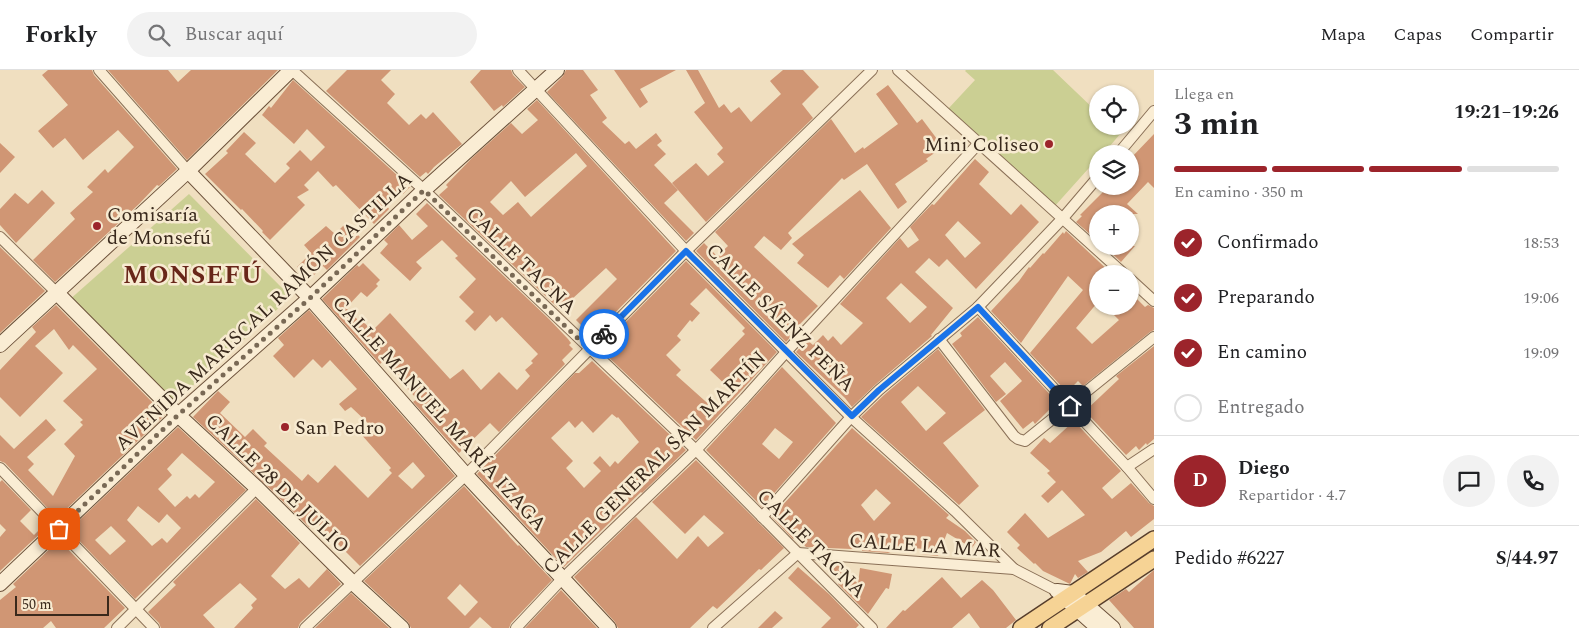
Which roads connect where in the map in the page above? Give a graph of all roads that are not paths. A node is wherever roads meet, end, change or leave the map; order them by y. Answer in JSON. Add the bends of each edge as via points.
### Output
{"nodes":[{"id":1,"x":99,"y":70,"type":"edge"},
{"id":2,"x":291,"y":70,"type":"edge"},
{"id":3,"x":518,"y":70,"type":"edge"},
{"id":4,"x":556,"y":70,"type":"edge"},
{"id":5,"x":898,"y":70,"type":"edge"},
{"id":6,"x":874,"y":71,"type":"edge"},
{"id":7,"x":535,"y":89,"type":"junction"},
{"id":8,"x":1154,"y":111,"type":"edge"},
{"id":9,"x":979,"y":144,"type":"junction"},
{"id":10,"x":1126,"y":145,"type":"edge"},
{"id":11,"x":188,"y":171,"type":"junction"},
{"id":12,"x":1089,"y":188,"type":"edge"},
{"id":13,"x":424,"y":190,"type":"junction"},
{"id":14,"x":1063,"y":218,"type":"junction"},
{"id":15,"x":0,"y":237,"type":"edge"},
{"id":16,"x":686,"y":251,"type":"junction"},
{"id":17,"x":1114,"y":265,"type":"edge"},
{"id":18,"x":1139,"y":287,"type":"edge"},
{"id":19,"x":56,"y":292,"type":"junction"},
{"id":20,"x":310,"y":298,"type":"junction"},
{"id":21,"x":1154,"y":301,"type":"edge"},
{"id":22,"x":978,"y":307,"type":"junction"},
{"id":23,"x":1154,"y":337,"type":"edge"},
{"id":24,"x":939,"y":339,"type":"junction"},
{"id":25,"x":0,"y":345,"type":"edge"},
{"id":26,"x":589,"y":349,"type":"junction"},
{"id":27,"x":786,"y":351,"type":"junction"},
{"id":28,"x":1070,"y":406,"type":"junction"},
{"id":29,"x":178,"y":415,"type":"junction"},
{"id":30,"x":852,"y":416,"type":"junction"},
{"id":31,"x":1154,"y":449,"type":"edge"},
{"id":32,"x":696,"y":450,"type":"junction"},
{"id":33,"x":1127,"y":467,"type":"junction"},
{"id":34,"x":0,"y":468,"type":"edge"},
{"id":35,"x":466,"y":476,"type":"junction"},
{"id":36,"x":257,"y":488,"type":"junction"},
{"id":37,"x":1154,"y":499,"type":"edge"},
{"id":38,"x":762,"y":517,"type":"junction"},
{"id":39,"x":59,"y":529,"type":"junction"},
{"id":40,"x":1154,"y":539,"type":"edge"},
{"id":41,"x":798,"y":553,"type":"junction"},
{"id":42,"x":1154,"y":559,"type":"edge"},
{"id":43,"x":1014,"y":569,"type":"junction"},
{"id":44,"x":562,"y":579,"type":"junction"},
{"id":45,"x":352,"y":582,"type":"junction"},
{"id":46,"x":0,"y":584,"type":"edge"},
{"id":47,"x":1065,"y":594,"type":"junction"},
{"id":48,"x":1081,"y":607,"type":"junction"},
{"id":49,"x":136,"y":610,"type":"junction"},
{"id":50,"x":117,"y":628,"type":"edge"},
{"id":51,"x":154,"y":628,"type":"edge"},
{"id":52,"x":305,"y":628,"type":"edge"},
{"id":53,"x":402,"y":628,"type":"edge"},
{"id":54,"x":516,"y":628,"type":"edge"},
{"id":55,"x":609,"y":628,"type":"edge"},
{"id":56,"x":713,"y":628,"type":"edge"},
{"id":57,"x":872,"y":628,"type":"edge"},
{"id":58,"x":1022,"y":628,"type":"edge"},
{"id":59,"x":1050,"y":628,"type":"edge"},
{"id":60,"x":1098,"y":628,"type":"edge"},
{"id":61,"x":1114,"y":628,"type":"edge"}],
"edges":[{"from":1,"to":11,"type":"street","name":"CALLE MANUEL MARÍA IZAGA"},
{"from":2,"to":11,"type":"street"},
{"from":2,"to":13,"type":"street","name":"CALLE TACNA"},
{"from":3,"to":7,"type":"street","name":"CALLE SÁENZ PEÑA"},
{"from":4,"to":7,"type":"street","name":"AVENIDA MARISCAL RAMÓN CASTILLA"},
{"from":5,"to":9,"type":"street"},
{"from":6,"to":16,"type":"street"},
{"from":7,"to":13,"type":"street","name":"AVENIDA MARISCAL RAMÓN CASTILLA"},
{"from":7,"to":16,"type":"street","name":"CALLE SÁENZ PEÑA"},
{"from":8,"to":10,"type":"street"},
{"from":9,"to":14,"type":"street"},
{"from":9,"to":27,"type":"street","name":"CALLE GENERAL SAN MARTÍN"},
{"from":11,"to":19,"type":"street"},
{"from":11,"to":20,"type":"street","name":"CALLE MANUEL MARÍA IZAGA"},
{"from":12,"to":14,"type":"street"},
{"from":13,"to":20,"type":"street","name":"AVENIDA MARISCAL RAMÓN CASTILLA"},
{"from":13,"to":26,"type":"street","name":"CALLE TACNA"},
{"from":14,"to":17,"type":"street"},
{"from":14,"to":22,"type":"street"},
{"from":15,"to":19,"type":"street","name":"CALLE 28 DE JULIO"},
{"from":16,"to":26,"type":"street"},
{"from":16,"to":27,"type":"street","name":"CALLE SÁENZ PEÑA"},
{"from":18,"to":21,"type":"street"},
{"from":19,"to":25,"type":"street"},
{"from":19,"to":29,"type":"street","name":"CALLE 28 DE JULIO"},
{"from":20,"to":29,"type":"street","name":"AVENIDA MARISCAL RAMÓN CASTILLA"},
{"from":20,"to":35,"type":"street","name":"CALLE MANUEL MARÍA IZAGA"},
{"from":22,"to":24,"type":"street"},
{"from":22,"to":28,"type":"street"},
{"from":23,"to":28,"type":"street"},
{"from":24,"to":28,"type":"street","via":[[1020,441],[1029,439]]},
{"from":24,"to":30,"type":"street"},
{"from":26,"to":32,"type":"street","name":"CALLE TACNA"},
{"from":26,"to":35,"type":"street"},
{"from":27,"to":30,"type":"street","name":"CALLE SÁENZ PEÑA"},
{"from":27,"to":32,"type":"street","name":"CALLE GENERAL SAN MARTÍN"},
{"from":28,"to":33,"type":"street"},
{"from":29,"to":36,"type":"street","name":"CALLE 28 DE JULIO"},
{"from":29,"to":39,"type":"street","name":"AVENIDA MARISCAL RAMÓN CASTILLA"},
{"from":30,"to":38,"type":"street"},
{"from":30,"to":43,"type":"street","name":"CALLE SÁENZ PEÑA"},
{"from":31,"to":33,"type":"street"},
{"from":32,"to":38,"type":"street","name":"CALLE TACNA"},
{"from":32,"to":44,"type":"street","name":"CALLE GENERAL SAN MARTÍN"},
{"from":33,"to":37,"type":"street"},
{"from":34,"to":39,"type":"street"},
{"from":35,"to":44,"type":"street","name":"CALLE MANUEL MARÍA IZAGA"},
{"from":35,"to":45,"type":"street"},
{"from":36,"to":45,"type":"street","name":"CALLE 28 DE JULIO"},
{"from":36,"to":49,"type":"street"},
{"from":38,"to":41,"type":"street","name":"CALLE TACNA"},
{"from":39,"to":46,"type":"street","name":"AVENIDA MARISCAL RAMÓN CASTILLA"},
{"from":39,"to":49,"type":"street"},
{"from":40,"to":47,"type":"main road"},
{"from":41,"to":43,"type":"street","name":"CALLE LA MAR"},
{"from":41,"to":56,"type":"street"},
{"from":41,"to":57,"type":"street","name":"CALLE TACNA"},
{"from":42,"to":48,"type":"main road"},
{"from":43,"to":47,"type":"street","name":"CALLE SÁENZ PEÑA"},
{"from":44,"to":54,"type":"street","name":"CALLE GENERAL SAN MARTÍN"},
{"from":44,"to":55,"type":"street","name":"CALLE MANUEL MARÍA IZAGA"},
{"from":45,"to":52,"type":"street"},
{"from":45,"to":53,"type":"street","name":"CALLE 28 DE JULIO"},
{"from":47,"to":48,"type":"street","name":"CALLE SÁENZ PEÑA"},
{"from":47,"to":58,"type":"main road"},
{"from":48,"to":59,"type":"main road"},
{"from":48,"to":60,"type":"street","name":"CALLE SÁENZ PEÑA"},
{"from":48,"to":61,"type":"street","name":"CALLE SÁENZ PEÑA"},
{"from":49,"to":50,"type":"street"},
{"from":49,"to":51,"type":"street"}]}
